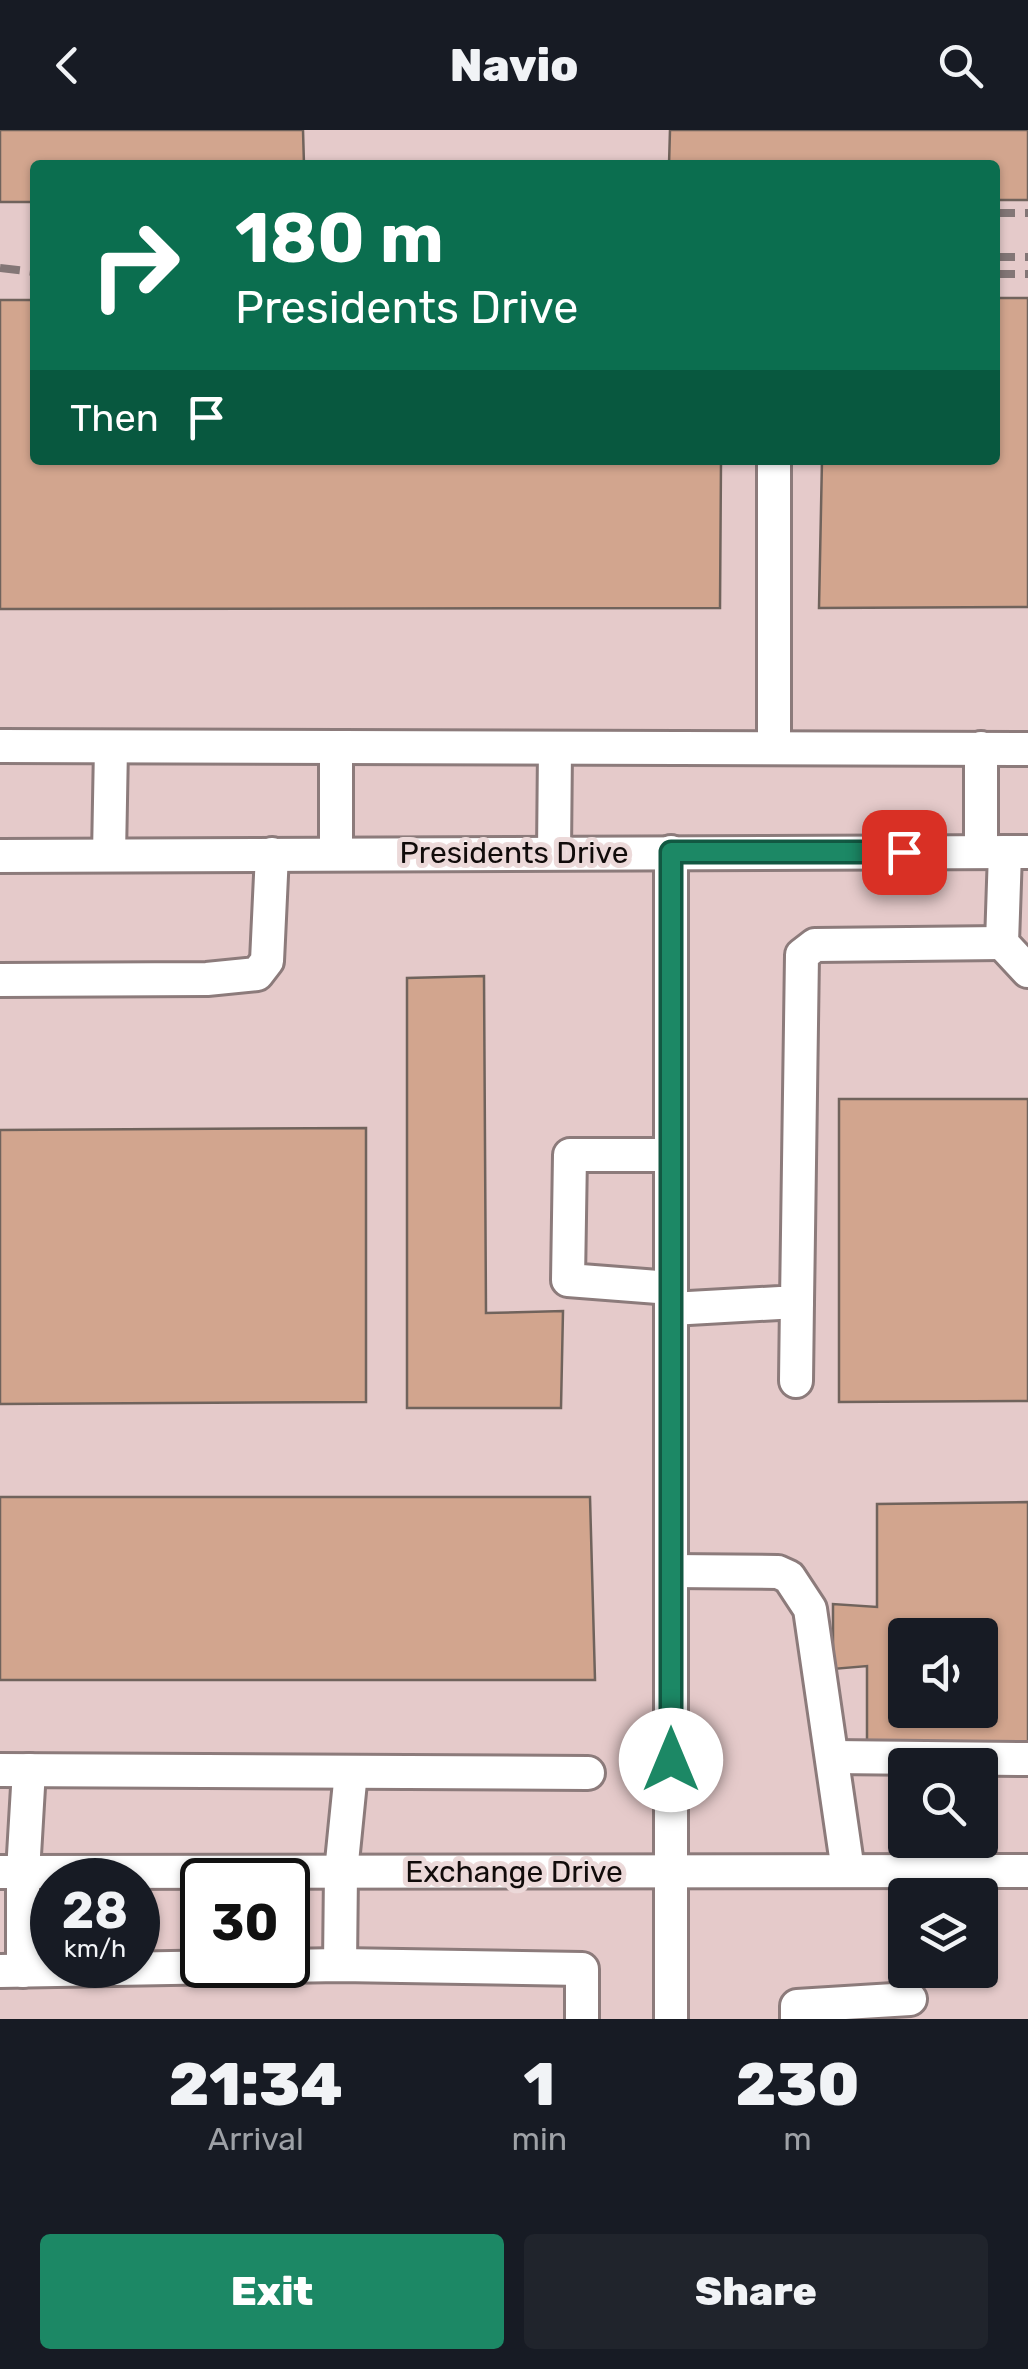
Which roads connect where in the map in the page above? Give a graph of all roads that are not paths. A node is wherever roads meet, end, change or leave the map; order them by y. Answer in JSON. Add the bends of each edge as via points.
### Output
{"nodes":[{"id":1,"x":774,"y":465,"type":"edge"},
{"id":2,"x":0,"y":746,"type":"edge"},
{"id":3,"x":110,"y":747,"type":"junction"},
{"id":4,"x":336,"y":748,"type":"junction"},
{"id":5,"x":555,"y":748,"type":"junction"},
{"id":6,"x":774,"y":748,"type":"junction"},
{"id":7,"x":981,"y":748,"type":"junction"},
{"id":8,"x":1028,"y":749,"type":"edge"},
{"id":9,"x":671,"y":852,"type":"junction"},
{"id":10,"x":1005,"y":852,"type":"edge"},
{"id":11,"x":554,"y":853,"type":"junction"},
{"id":12,"x":272,"y":854,"type":"junction"},
{"id":13,"x":336,"y":854,"type":"junction"},
{"id":14,"x":110,"y":855,"type":"junction"},
{"id":15,"x":0,"y":856,"type":"edge"},
{"id":16,"x":1002,"y":942,"type":"junction"},
{"id":17,"x":1028,"y":971,"type":"edge"},
{"id":18,"x":0,"y":980,"type":"edge"},
{"id":19,"x":671,"y":1155,"type":"junction"},
{"id":20,"x":671,"y":1299,"type":"junction"},
{"id":21,"x":796,"y":1302,"type":"junction"},
{"id":22,"x":796,"y":1381,"type":"dead end"},
{"id":23,"x":671,"y":1571,"type":"junction"},
{"id":24,"x":833,"y":1757,"type":"junction"},
{"id":25,"x":1028,"y":1759,"type":"edge"},
{"id":26,"x":14,"y":1770,"type":"edge"},
{"id":27,"x":351,"y":1772,"type":"junction"},
{"id":28,"x":588,"y":1773,"type":"dead end"},
{"id":29,"x":1028,"y":1870,"type":"edge"},
{"id":30,"x":12,"y":1872,"type":"edge"},
{"id":31,"x":341,"y":1872,"type":"junction"},
{"id":32,"x":671,"y":1872,"type":"junction"},
{"id":33,"x":848,"y":1872,"type":"junction"},
{"id":34,"x":340,"y":1965,"type":"junction"},
{"id":35,"x":12,"y":1971,"type":"edge"},
{"id":36,"x":910,"y":1999,"type":"dead end"},
{"id":37,"x":582,"y":2019,"type":"edge"},
{"id":38,"x":671,"y":2019,"type":"edge"},
{"id":39,"x":797,"y":2019,"type":"edge"}],
"edges":[{"from":1,"to":6,"type":"street"},
{"from":2,"to":3,"type":"street"},
{"from":3,"to":4,"type":"street"},
{"from":3,"to":14,"type":"street"},
{"from":4,"to":5,"type":"street"},
{"from":4,"to":13,"type":"street"},
{"from":5,"to":6,"type":"street"},
{"from":5,"to":11,"type":"street"},
{"from":6,"to":7,"type":"street"},
{"from":7,"to":8,"type":"street"},
{"from":7,"to":10,"type":"street"},
{"from":9,"to":10,"type":"street","name":"Presidents Drive"},
{"from":9,"to":11,"type":"street","name":"Presidents Drive"},
{"from":9,"to":19,"type":"street"},
{"from":10,"to":16,"type":"street"},
{"from":11,"to":13,"type":"street","name":"Presidents Drive"},
{"from":12,"to":13,"type":"street","name":"Presidents Drive"},
{"from":12,"to":14,"type":"street","name":"Presidents Drive"},
{"from":12,"to":18,"type":"street","via":[[267,961],[257,974]]},
{"from":14,"to":15,"type":"street","name":"Presidents Drive"},
{"from":16,"to":17,"type":"street"},
{"from":16,"to":21,"type":"street","via":[[815,944],[802,955]]},
{"from":19,"to":20,"type":"street"},
{"from":19,"to":20,"type":"street","via":[[570,1155],[568,1280]]},
{"from":20,"to":21,"type":"street"},
{"from":20,"to":23,"type":"street"},
{"from":21,"to":22,"type":"street"},
{"from":23,"to":24,"type":"street","via":[[789,1577],[810,1609]]},
{"from":23,"to":32,"type":"street"},
{"from":24,"to":25,"type":"street"},
{"from":24,"to":33,"type":"street"},
{"from":26,"to":27,"type":"street"},
{"from":26,"to":30,"type":"street"},
{"from":27,"to":28,"type":"street"},
{"from":27,"to":31,"type":"street"},
{"from":29,"to":33,"type":"street","name":"Exchange Drive"},
{"from":30,"to":31,"type":"street","name":"Exchange Drive"},
{"from":30,"to":35,"type":"street"},
{"from":31,"to":32,"type":"street","name":"Exchange Drive"},
{"from":31,"to":34,"type":"street"},
{"from":32,"to":33,"type":"street","name":"Exchange Drive"},
{"from":32,"to":38,"type":"street"},
{"from":34,"to":35,"type":"street"},
{"from":34,"to":37,"type":"street","via":[[582,1969]]},
{"from":36,"to":39,"type":"street","via":[[797,2006]]}]}
